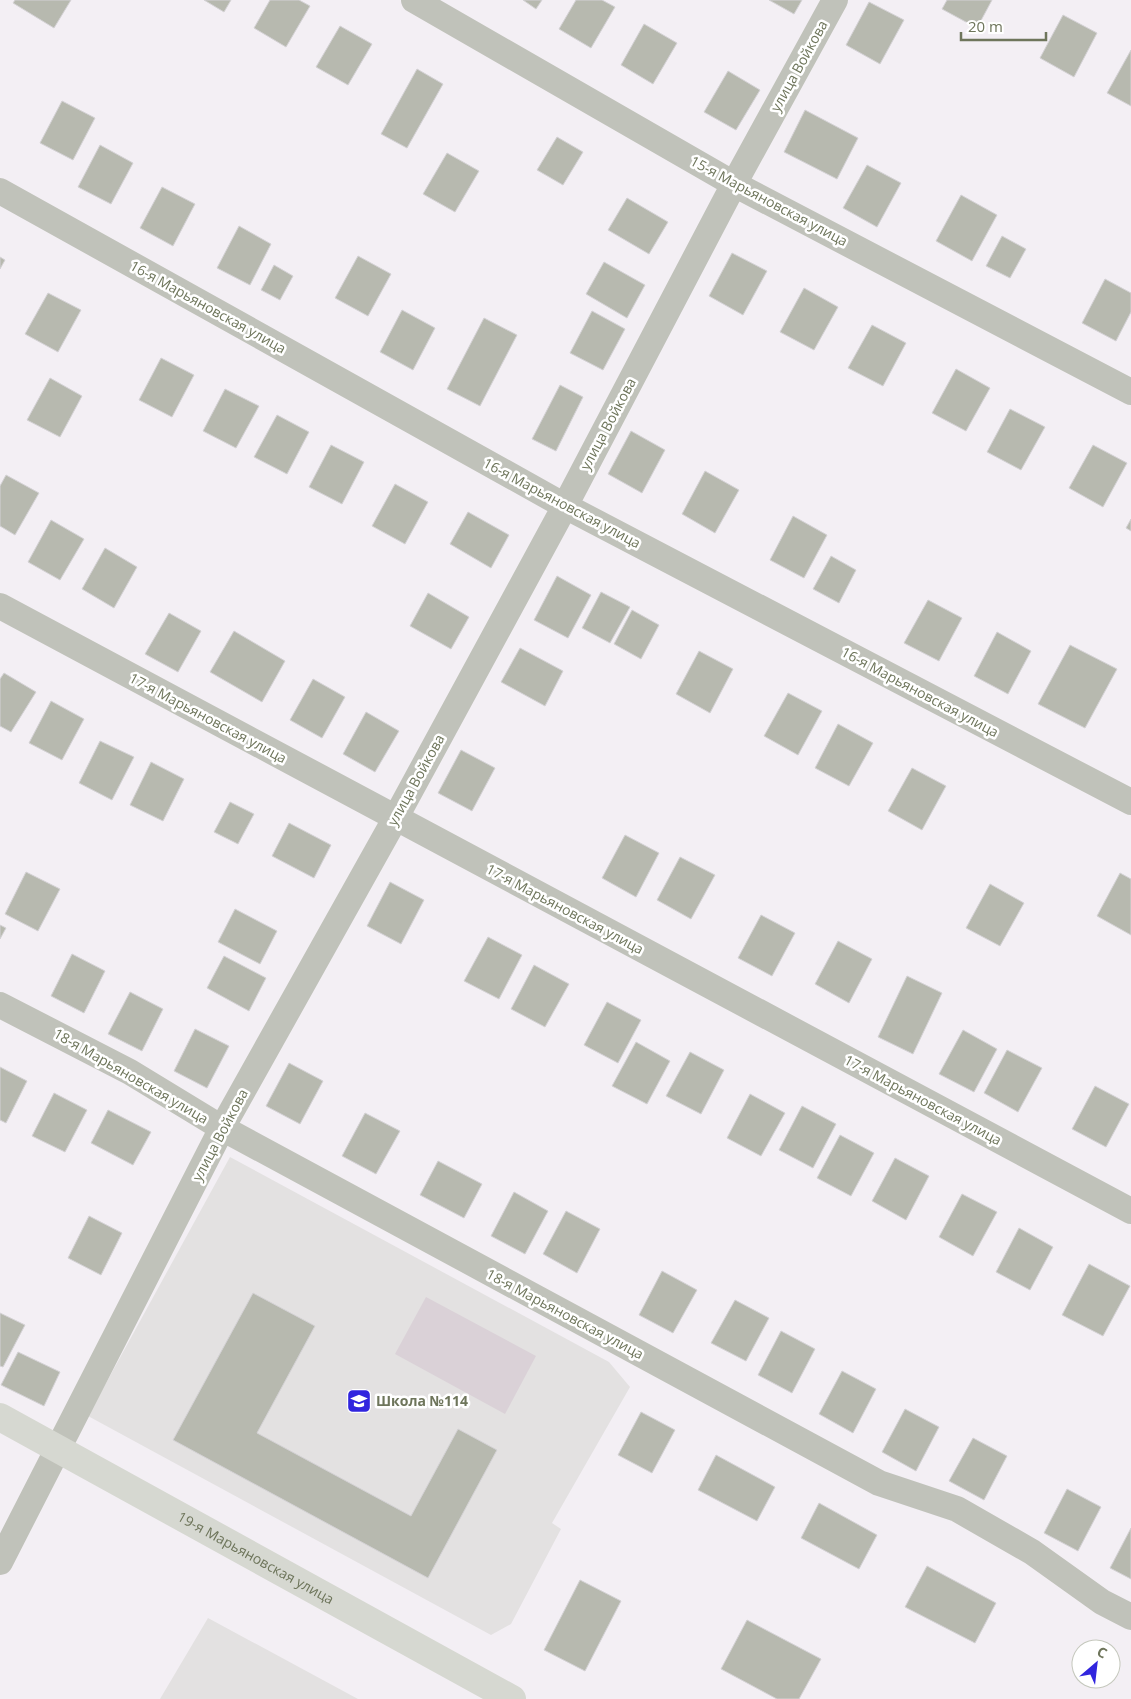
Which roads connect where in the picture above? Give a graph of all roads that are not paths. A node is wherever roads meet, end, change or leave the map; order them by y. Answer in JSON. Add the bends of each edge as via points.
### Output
{"nodes":[{"id":1,"x":414,"y":0,"type":"edge"},
{"id":2,"x":835,"y":0,"type":"edge"},
{"id":3,"x":734,"y":184,"type":"junction"},
{"id":4,"x":0,"y":191,"type":"edge"},
{"id":5,"x":1131,"y":392,"type":"edge"},
{"id":6,"x":565,"y":506,"type":"junction"},
{"id":7,"x":0,"y":606,"type":"edge"},
{"id":8,"x":1131,"y":802,"type":"edge"},
{"id":9,"x":395,"y":819,"type":"junction"},
{"id":10,"x":0,"y":1004,"type":"edge"},
{"id":11,"x":222,"y":1128,"type":"junction"},
{"id":12,"x":1131,"y":1211,"type":"edge"},
{"id":13,"x":0,"y":1417,"type":"edge"},
{"id":14,"x":58,"y":1449,"type":"junction"},
{"id":15,"x":0,"y":1562,"type":"edge"},
{"id":16,"x":1131,"y":1618,"type":"edge"},
{"id":17,"x":512,"y":1699,"type":"edge"}],
"edges":[{"from":1,"to":3,"type":"street","name":"15-я Марьяновская улица"},
{"from":2,"to":3,"type":"street","name":"улица Войкова"},
{"from":3,"to":5,"type":"street","name":"15-я Марьяновская улица"},
{"from":3,"to":6,"type":"street","name":"улица Войкова"},
{"from":4,"to":6,"type":"street","name":"16-я Марьяновская улица"},
{"from":6,"to":8,"type":"street","name":"16-я Марьяновская улица"},
{"from":6,"to":9,"type":"street","name":"улица Войкова"},
{"from":7,"to":9,"type":"street","name":"17-я Марьяновская улица"},
{"from":9,"to":11,"type":"street","name":"улица Войкова"},
{"from":9,"to":12,"type":"street","name":"17-я Марьяновская улица"},
{"from":10,"to":11,"type":"street","name":"18-я Марьяновская улица","via":[[130,1072]]},
{"from":11,"to":14,"type":"street","name":"улица Войкова"},
{"from":11,"to":16,"type":"street","name":"18-я Марьяновская улица","via":[[879,1483],[957,1509],[1032,1552],[1102,1602]]},
{"from":13,"to":14,"type":"street","name":"19-я Марьяновская улица"},
{"from":14,"to":15,"type":"street","name":"улица Войкова"},
{"from":14,"to":17,"type":"street","name":"19-я Марьяновская улица"}]}
